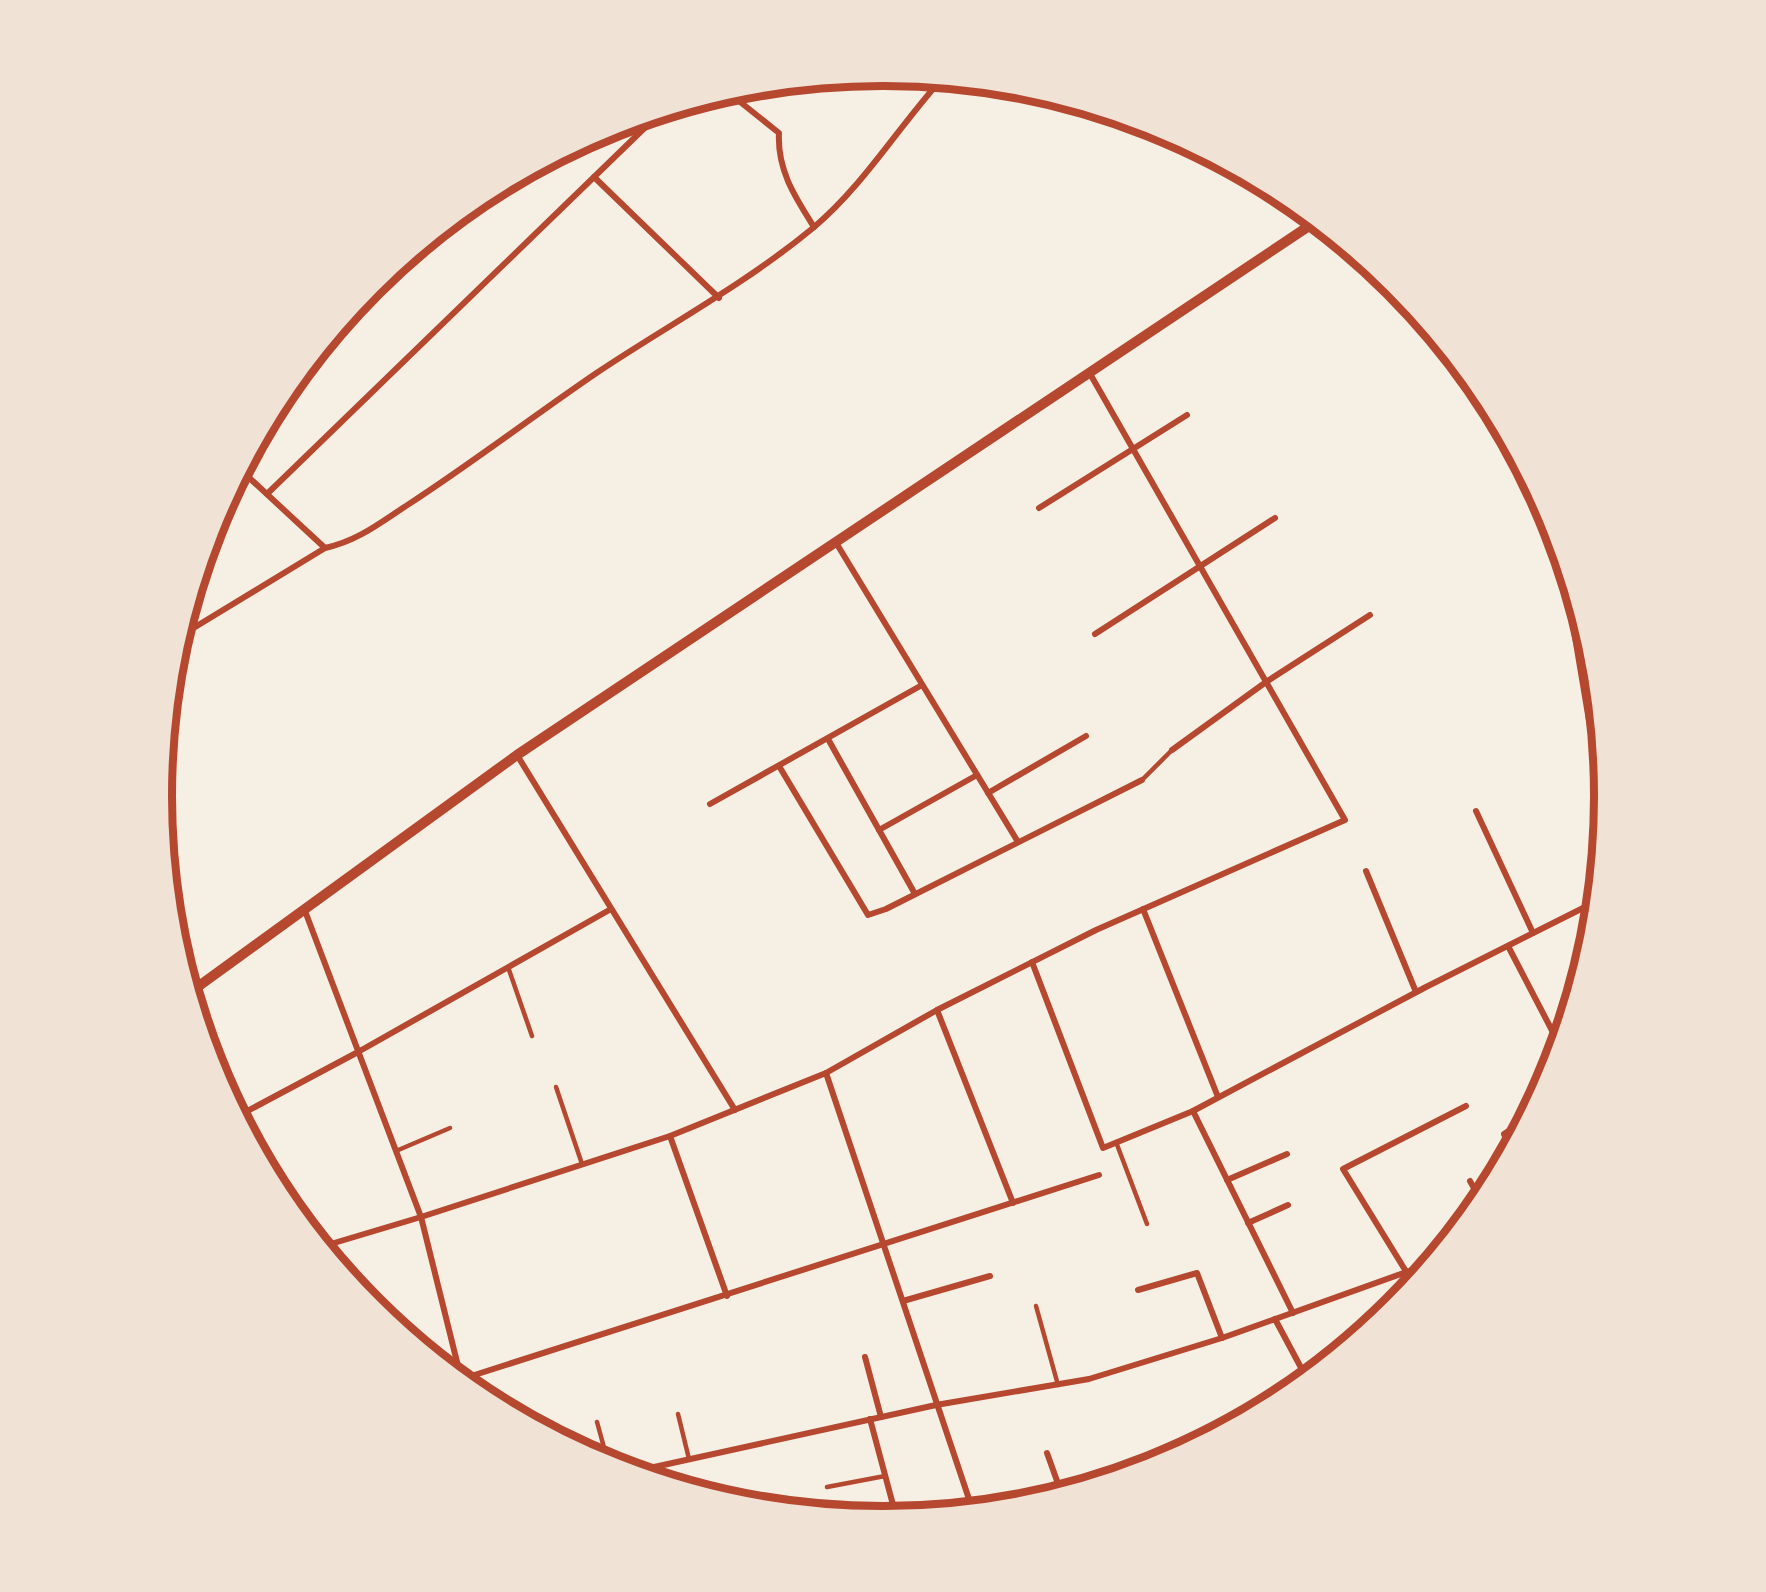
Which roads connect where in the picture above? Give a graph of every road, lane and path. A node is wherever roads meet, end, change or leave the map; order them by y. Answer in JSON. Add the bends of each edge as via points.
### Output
{"nodes":[{"id":1,"x":934,"y":88,"type":"edge"},
{"id":2,"x":738,"y":100,"type":"edge"},
{"id":3,"x":646,"y":126,"type":"edge"},
{"id":4,"x":594,"y":177,"type":"junction"},
{"id":5,"x":1308,"y":226,"type":"edge"},
{"id":6,"x":814,"y":227,"type":"junction"},
{"id":7,"x":719,"y":298,"type":"junction"},
{"id":8,"x":1089,"y":372,"type":"junction"},
{"id":9,"x":1187,"y":415,"type":"dead end"},
{"id":10,"x":1133,"y":450,"type":"junction"},
{"id":11,"x":249,"y":477,"type":"edge"},
{"id":12,"x":267,"y":494,"type":"junction"},
{"id":13,"x":1040,"y":508,"type":"dead end"},
{"id":14,"x":1275,"y":518,"type":"dead end"},
{"id":15,"x":835,"y":541,"type":"junction"},
{"id":16,"x":325,"y":548,"type":"junction"},
{"id":17,"x":1199,"y":566,"type":"junction"},
{"id":18,"x":1370,"y":615,"type":"dead end"},
{"id":19,"x":194,"y":624,"type":"edge"},
{"id":20,"x":1095,"y":634,"type":"dead end"},
{"id":21,"x":1266,"y":682,"type":"junction"},
{"id":22,"x":922,"y":685,"type":"junction"},
{"id":23,"x":1086,"y":736,"type":"dead end"},
{"id":24,"x":828,"y":740,"type":"junction"},
{"id":25,"x":1172,"y":750,"type":"joint"},
{"id":26,"x":517,"y":755,"type":"junction"},
{"id":27,"x":779,"y":766,"type":"junction"},
{"id":28,"x":977,"y":776,"type":"junction"},
{"id":29,"x":1142,"y":780,"type":"joint"},
{"id":30,"x":988,"y":793,"type":"junction"},
{"id":31,"x":710,"y":804,"type":"dead end"},
{"id":32,"x":1476,"y":811,"type":"dead end"},
{"id":33,"x":879,"y":830,"type":"junction"},
{"id":34,"x":1018,"y":842,"type":"junction"},
{"id":35,"x":1366,"y":871,"type":"dead end"},
{"id":36,"x":915,"y":894,"type":"junction"},
{"id":37,"x":1584,"y":907,"type":"edge"},
{"id":38,"x":611,"y":909,"type":"junction"},
{"id":39,"x":1143,"y":909,"type":"junction"},
{"id":40,"x":305,"y":911,"type":"junction"},
{"id":41,"x":1533,"y":933,"type":"junction"},
{"id":42,"x":1508,"y":946,"type":"junction"},
{"id":43,"x":1032,"y":962,"type":"junction"},
{"id":44,"x":508,"y":967,"type":"junction"},
{"id":45,"x":199,"y":986,"type":"edge"},
{"id":46,"x":1416,"y":992,"type":"junction"},
{"id":47,"x":937,"y":1010,"type":"junction"},
{"id":48,"x":1553,"y":1032,"type":"edge"},
{"id":49,"x":532,"y":1036,"type":"dead end"},
{"id":50,"x":358,"y":1052,"type":"junction"},
{"id":51,"x":826,"y":1073,"type":"junction"},
{"id":52,"x":556,"y":1087,"type":"dead end"},
{"id":53,"x":1218,"y":1097,"type":"junction"},
{"id":54,"x":1466,"y":1106,"type":"dead end"},
{"id":55,"x":735,"y":1110,"type":"junction"},
{"id":56,"x":247,"y":1111,"type":"edge"},
{"id":57,"x":1193,"y":1111,"type":"junction"},
{"id":58,"x":450,"y":1128,"type":"dead end"},
{"id":59,"x":670,"y":1136,"type":"junction"},
{"id":60,"x":1116,"y":1143,"type":"junction"},
{"id":61,"x":396,"y":1151,"type":"junction"},
{"id":62,"x":1287,"y":1154,"type":"dead end"},
{"id":63,"x":582,"y":1164,"type":"junction"},
{"id":64,"x":1099,"y":1175,"type":"dead end"},
{"id":65,"x":1227,"y":1180,"type":"junction"},
{"id":66,"x":1470,"y":1181,"type":"dead end"},
{"id":67,"x":1475,"y":1190,"type":"edge"},
{"id":68,"x":1012,"y":1203,"type":"junction"},
{"id":69,"x":1287,"y":1205,"type":"dead end"},
{"id":70,"x":421,"y":1217,"type":"junction"},
{"id":71,"x":1248,"y":1223,"type":"junction"},
{"id":72,"x":1147,"y":1224,"type":"dead end"},
{"id":73,"x":332,"y":1244,"type":"edge"},
{"id":74,"x":885,"y":1245,"type":"junction"},
{"id":75,"x":1407,"y":1273,"type":"joint"},
{"id":76,"x":990,"y":1276,"type":"dead end"},
{"id":77,"x":1138,"y":1290,"type":"dead end"},
{"id":78,"x":727,"y":1296,"type":"junction"},
{"id":79,"x":903,"y":1300,"type":"junction"},
{"id":80,"x":1036,"y":1306,"type":"dead end"},
{"id":81,"x":1293,"y":1313,"type":"junction"},
{"id":82,"x":1275,"y":1319,"type":"junction"},
{"id":83,"x":1222,"y":1338,"type":"junction"},
{"id":84,"x":865,"y":1357,"type":"dead end"},
{"id":85,"x":459,"y":1366,"type":"edge"},
{"id":86,"x":1302,"y":1370,"type":"edge"},
{"id":87,"x":472,"y":1376,"type":"edge"},
{"id":88,"x":1058,"y":1385,"type":"junction"},
{"id":89,"x":936,"y":1405,"type":"junction"},
{"id":90,"x":678,"y":1414,"type":"dead end"},
{"id":91,"x":880,"y":1417,"type":"junction"},
{"id":92,"x":870,"y":1419,"type":"junction"},
{"id":93,"x":597,"y":1422,"type":"dead end"},
{"id":94,"x":604,"y":1449,"type":"edge"},
{"id":95,"x":1047,"y":1453,"type":"dead end"},
{"id":96,"x":689,"y":1459,"type":"junction"},
{"id":97,"x":651,"y":1468,"type":"edge"},
{"id":98,"x":885,"y":1476,"type":"junction"},
{"id":99,"x":1058,"y":1484,"type":"edge"},
{"id":100,"x":827,"y":1487,"type":"dead end"},
{"id":101,"x":969,"y":1501,"type":"edge"},
{"id":102,"x":893,"y":1506,"type":"edge"}],
"edges":[{"from":1,"to":6,"type":"street","via":[[861,182]]},
{"from":2,"to":6,"type":"street","via":[[779,133],[783,172]]},
{"from":3,"to":4,"type":"street"},
{"from":4,"to":7,"type":"street"},
{"from":4,"to":12,"type":"street"},
{"from":5,"to":8,"type":"street"},
{"from":6,"to":7,"type":"street"},
{"from":7,"to":16,"type":"street","via":[[597,373],[439,485],[349,543]]},
{"from":8,"to":10,"type":"street"},
{"from":8,"to":15,"type":"street"},
{"from":9,"to":10,"type":"street"},
{"from":10,"to":13,"type":"street"},
{"from":10,"to":17,"type":"street"},
{"from":11,"to":12,"type":"street"},
{"from":12,"to":16,"type":"street"},
{"from":14,"to":17,"type":"street"},
{"from":15,"to":22,"type":"street"},
{"from":15,"to":26,"type":"street"},
{"from":16,"to":19,"type":"street"},
{"from":17,"to":20,"type":"street"},
{"from":17,"to":21,"type":"street"},
{"from":18,"to":21,"type":"street"},
{"from":21,"to":25,"type":"street"},
{"from":21,"to":39,"type":"street","via":[[1345,820]]},
{"from":22,"to":24,"type":"street"},
{"from":22,"to":28,"type":"street"},
{"from":23,"to":30,"type":"street"},
{"from":24,"to":27,"type":"street"},
{"from":24,"to":33,"type":"street"},
{"from":25,"to":29,"type":"lane"},
{"from":26,"to":38,"type":"street"},
{"from":26,"to":40,"type":"street"},
{"from":27,"to":31,"type":"street"},
{"from":27,"to":36,"type":"street","via":[[868,915]]},
{"from":28,"to":30,"type":"street"},
{"from":28,"to":33,"type":"street"},
{"from":29,"to":34,"type":"street"},
{"from":30,"to":34,"type":"street"},
{"from":32,"to":41,"type":"street"},
{"from":33,"to":36,"type":"street"},
{"from":34,"to":36,"type":"street"},
{"from":35,"to":46,"type":"street"},
{"from":37,"to":41,"type":"street"},
{"from":38,"to":44,"type":"street"},
{"from":38,"to":55,"type":"street"},
{"from":39,"to":43,"type":"street"},
{"from":39,"to":53,"type":"street"},
{"from":40,"to":45,"type":"street"},
{"from":40,"to":50,"type":"street"},
{"from":41,"to":42,"type":"street"},
{"from":42,"to":46,"type":"street"},
{"from":42,"to":48,"type":"street"},
{"from":43,"to":47,"type":"street"},
{"from":43,"to":60,"type":"street","via":[[1103,1148]]},
{"from":44,"to":49,"type":"lane"},
{"from":44,"to":50,"type":"street"},
{"from":46,"to":53,"type":"street"},
{"from":47,"to":51,"type":"street"},
{"from":47,"to":68,"type":"street"},
{"from":50,"to":56,"type":"street"},
{"from":50,"to":61,"type":"street"},
{"from":51,"to":55,"type":"street"},
{"from":51,"to":74,"type":"street"},
{"from":52,"to":63,"type":"lane"},
{"from":53,"to":57,"type":"street"},
{"from":54,"to":75,"type":"street","via":[[1343,1169]]},
{"from":55,"to":59,"type":"street"},
{"from":57,"to":60,"type":"street"},
{"from":57,"to":65,"type":"street"},
{"from":58,"to":61,"type":"lane"},
{"from":59,"to":63,"type":"street"},
{"from":59,"to":78,"type":"street"},
{"from":60,"to":72,"type":"lane"},
{"from":61,"to":70,"type":"street"},
{"from":62,"to":65,"type":"street"},
{"from":63,"to":70,"type":"street"},
{"from":64,"to":68,"type":"street"},
{"from":65,"to":71,"type":"street"},
{"from":66,"to":67,"type":"street"},
{"from":68,"to":74,"type":"street"},
{"from":69,"to":71,"type":"street"},
{"from":70,"to":73,"type":"street"},
{"from":70,"to":85,"type":"street"},
{"from":71,"to":81,"type":"street"},
{"from":74,"to":78,"type":"street"},
{"from":74,"to":79,"type":"street"},
{"from":75,"to":81,"type":"street"},
{"from":76,"to":79,"type":"street"},
{"from":77,"to":83,"type":"street","via":[[1197,1273]]},
{"from":78,"to":87,"type":"street"},
{"from":79,"to":89,"type":"street"},
{"from":80,"to":88,"type":"lane"},
{"from":81,"to":82,"type":"street"},
{"from":82,"to":83,"type":"street"},
{"from":82,"to":86,"type":"street"},
{"from":83,"to":88,"type":"street"},
{"from":84,"to":91,"type":"street"},
{"from":88,"to":89,"type":"street"},
{"from":89,"to":91,"type":"street"},
{"from":89,"to":101,"type":"street"},
{"from":90,"to":96,"type":"lane"},
{"from":91,"to":92,"type":"street"},
{"from":92,"to":96,"type":"street"},
{"from":92,"to":98,"type":"street"},
{"from":93,"to":94,"type":"lane"},
{"from":95,"to":99,"type":"street"},
{"from":96,"to":97,"type":"street"},
{"from":98,"to":100,"type":"lane"},
{"from":98,"to":102,"type":"street"}]}
